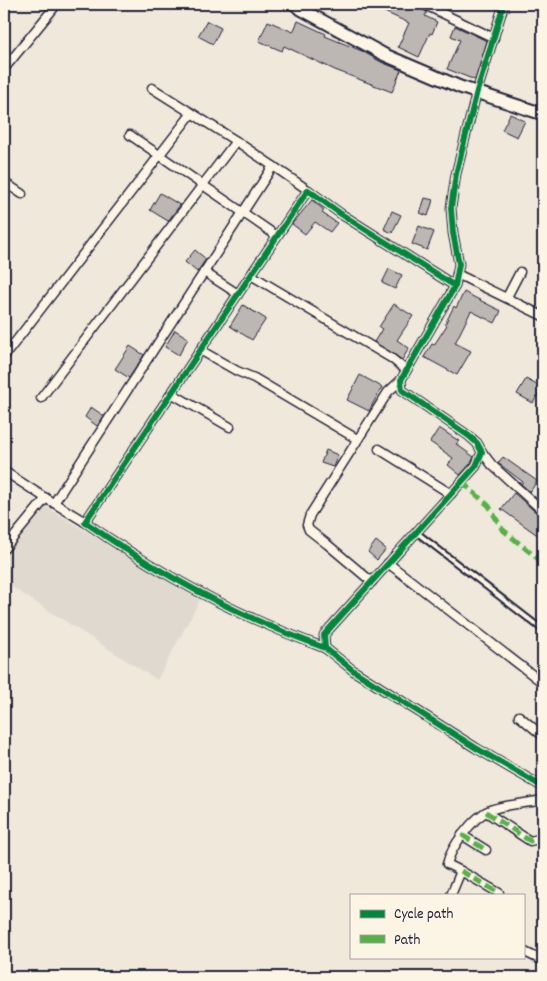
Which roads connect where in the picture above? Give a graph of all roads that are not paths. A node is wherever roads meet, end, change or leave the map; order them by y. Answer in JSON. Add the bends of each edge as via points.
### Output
{"nodes":[{"id":1,"x":57,"y":4,"type":"edge"},
{"id":2,"x":294,"y":4,"type":"edge"},
{"id":3,"x":423,"y":4,"type":"edge"},
{"id":4,"x":504,"y":4,"type":"edge"},
{"id":5,"x":494,"y":38,"type":"junction"},
{"id":6,"x":4,"y":69,"type":"edge"},
{"id":7,"x":152,"y":88,"type":"dead end"},
{"id":8,"x":477,"y":92,"type":"junction"},
{"id":9,"x":192,"y":113,"type":"junction"},
{"id":10,"x":543,"y":114,"type":"edge"},
{"id":11,"x":130,"y":135,"type":"dead end"},
{"id":12,"x":236,"y":141,"type":"junction"},
{"id":13,"x":160,"y":156,"type":"junction"},
{"id":14,"x":273,"y":166,"type":"junction"},
{"id":15,"x":4,"y":182,"type":"edge"},
{"id":16,"x":203,"y":185,"type":"junction"},
{"id":17,"x":308,"y":190,"type":"junction"},
{"id":18,"x":22,"y":194,"type":"dead end"},
{"id":19,"x":242,"y":213,"type":"junction"},
{"id":20,"x":277,"y":236,"type":"junction"},
{"id":21,"x":204,"y":272,"type":"junction"},
{"id":22,"x":520,"y":272,"type":"dead end"},
{"id":23,"x":457,"y":274,"type":"junction"},
{"id":24,"x":251,"y":275,"type":"junction"},
{"id":25,"x":455,"y":286,"type":"junction"},
{"id":26,"x":238,"y":294,"type":"junction"},
{"id":27,"x":507,"y":297,"type":"junction"},
{"id":28,"x":543,"y":316,"type":"edge"},
{"id":29,"x":200,"y":350,"type":"junction"},
{"id":30,"x":6,"y":354,"type":"dead end"},
{"id":31,"x":406,"y":370,"type":"junction"},
{"id":32,"x":401,"y":380,"type":"junction"},
{"id":33,"x":171,"y":393,"type":"junction"},
{"id":34,"x":41,"y":398,"type":"dead end"},
{"id":35,"x":230,"y":427,"type":"dead end"},
{"id":36,"x":357,"y":439,"type":"junction"},
{"id":37,"x":379,"y":449,"type":"dead end"},
{"id":38,"x":482,"y":452,"type":"junction"},
{"id":39,"x":4,"y":471,"type":"edge"},
{"id":40,"x":451,"y":494,"type":"junction"},
{"id":41,"x":46,"y":498,"type":"junction"},
{"id":42,"x":54,"y":503,"type":"junction"},
{"id":43,"x":543,"y":511,"type":"edge"},
{"id":44,"x":85,"y":522,"type":"junction"},
{"id":45,"x":416,"y":532,"type":"junction"},
{"id":46,"x":4,"y":549,"type":"edge"},
{"id":47,"x":388,"y":563,"type":"junction"},
{"id":48,"x":372,"y":582,"type":"junction"},
{"id":49,"x":543,"y":630,"type":"edge"},
{"id":50,"x":325,"y":648,"type":"junction"},
{"id":51,"x":543,"y":683,"type":"edge"},
{"id":52,"x":520,"y":716,"type":"dead end"},
{"id":53,"x":543,"y":736,"type":"edge"},
{"id":54,"x":543,"y":788,"type":"edge"},
{"id":55,"x":543,"y":800,"type":"edge"},
{"id":56,"x":486,"y":812,"type":"junction"},
{"id":57,"x":462,"y":835,"type":"junction"},
{"id":58,"x":543,"y":838,"type":"edge"},
{"id":59,"x":486,"y":850,"type":"dead end"},
{"id":60,"x":461,"y":871,"type":"junction"},
{"id":61,"x":499,"y":893,"type":"dead end"},
{"id":62,"x":451,"y":894,"type":"edge"},
{"id":63,"x":524,"y":952,"type":"edge"},
{"id":64,"x":543,"y":961,"type":"edge"}],
"edges":[{"from":1,"to":6,"type":"street"},
{"from":2,"to":8,"type":"street","via":[[385,55]]},
{"from":3,"to":5,"type":"street"},
{"from":4,"to":5,"type":"street"},
{"from":5,"to":8,"type":"street"},
{"from":7,"to":9,"type":"street"},
{"from":8,"to":10,"type":"street"},
{"from":8,"to":23,"type":"street","via":[[456,174],[451,208],[459,264]]},
{"from":9,"to":12,"type":"street"},
{"from":9,"to":13,"type":"street"},
{"from":11,"to":13,"type":"street"},
{"from":12,"to":14,"type":"street"},
{"from":12,"to":16,"type":"street"},
{"from":13,"to":16,"type":"street"},
{"from":13,"to":30,"type":"street"},
{"from":14,"to":17,"type":"street"},
{"from":14,"to":19,"type":"street"},
{"from":15,"to":18,"type":"street"},
{"from":16,"to":19,"type":"street"},
{"from":16,"to":34,"type":"street"},
{"from":17,"to":20,"type":"street"},
{"from":17,"to":25,"type":"street"},
{"from":19,"to":20,"type":"street"},
{"from":19,"to":21,"type":"street"},
{"from":20,"to":24,"type":"street"},
{"from":21,"to":26,"type":"street"},
{"from":21,"to":42,"type":"street"},
{"from":22,"to":27,"type":"street"},
{"from":23,"to":25,"type":"street"},
{"from":23,"to":27,"type":"street"},
{"from":24,"to":26,"type":"street"},
{"from":24,"to":31,"type":"street"},
{"from":25,"to":31,"type":"street"},
{"from":26,"to":29,"type":"street"},
{"from":27,"to":28,"type":"street"},
{"from":29,"to":33,"type":"street"},
{"from":29,"to":36,"type":"street"},
{"from":31,"to":32,"type":"street"},
{"from":32,"to":36,"type":"street","via":[[388,392]]},
{"from":32,"to":38,"type":"street","via":[[402,390],[469,436]]},
{"from":33,"to":35,"type":"street"},
{"from":33,"to":44,"type":"street"},
{"from":36,"to":48,"type":"street","via":[[310,515],[308,530]]},
{"from":37,"to":40,"type":"street"},
{"from":38,"to":40,"type":"street","via":[[476,466]]},
{"from":38,"to":43,"type":"street"},
{"from":39,"to":41,"type":"street"},
{"from":40,"to":45,"type":"street"},
{"from":41,"to":42,"type":"street"},
{"from":41,"to":46,"type":"street"},
{"from":42,"to":44,"type":"street"},
{"from":44,"to":50,"type":"street","via":[[207,597]]},
{"from":45,"to":47,"type":"street"},
{"from":45,"to":49,"type":"lane"},
{"from":47,"to":48,"type":"street"},
{"from":47,"to":51,"type":"street"},
{"from":48,"to":50,"type":"street","via":[[324,635]]},
{"from":50,"to":54,"type":"street","via":[[354,671]]},
{"from":52,"to":53,"type":"street"},
{"from":55,"to":56,"type":"street"},
{"from":56,"to":57,"type":"street"},
{"from":56,"to":58,"type":"street","via":[[530,841]]},
{"from":57,"to":59,"type":"street"},
{"from":57,"to":60,"type":"street","via":[[447,864]]},
{"from":60,"to":61,"type":"street"},
{"from":60,"to":62,"type":"street"},
{"from":63,"to":64,"type":"street"}]}
